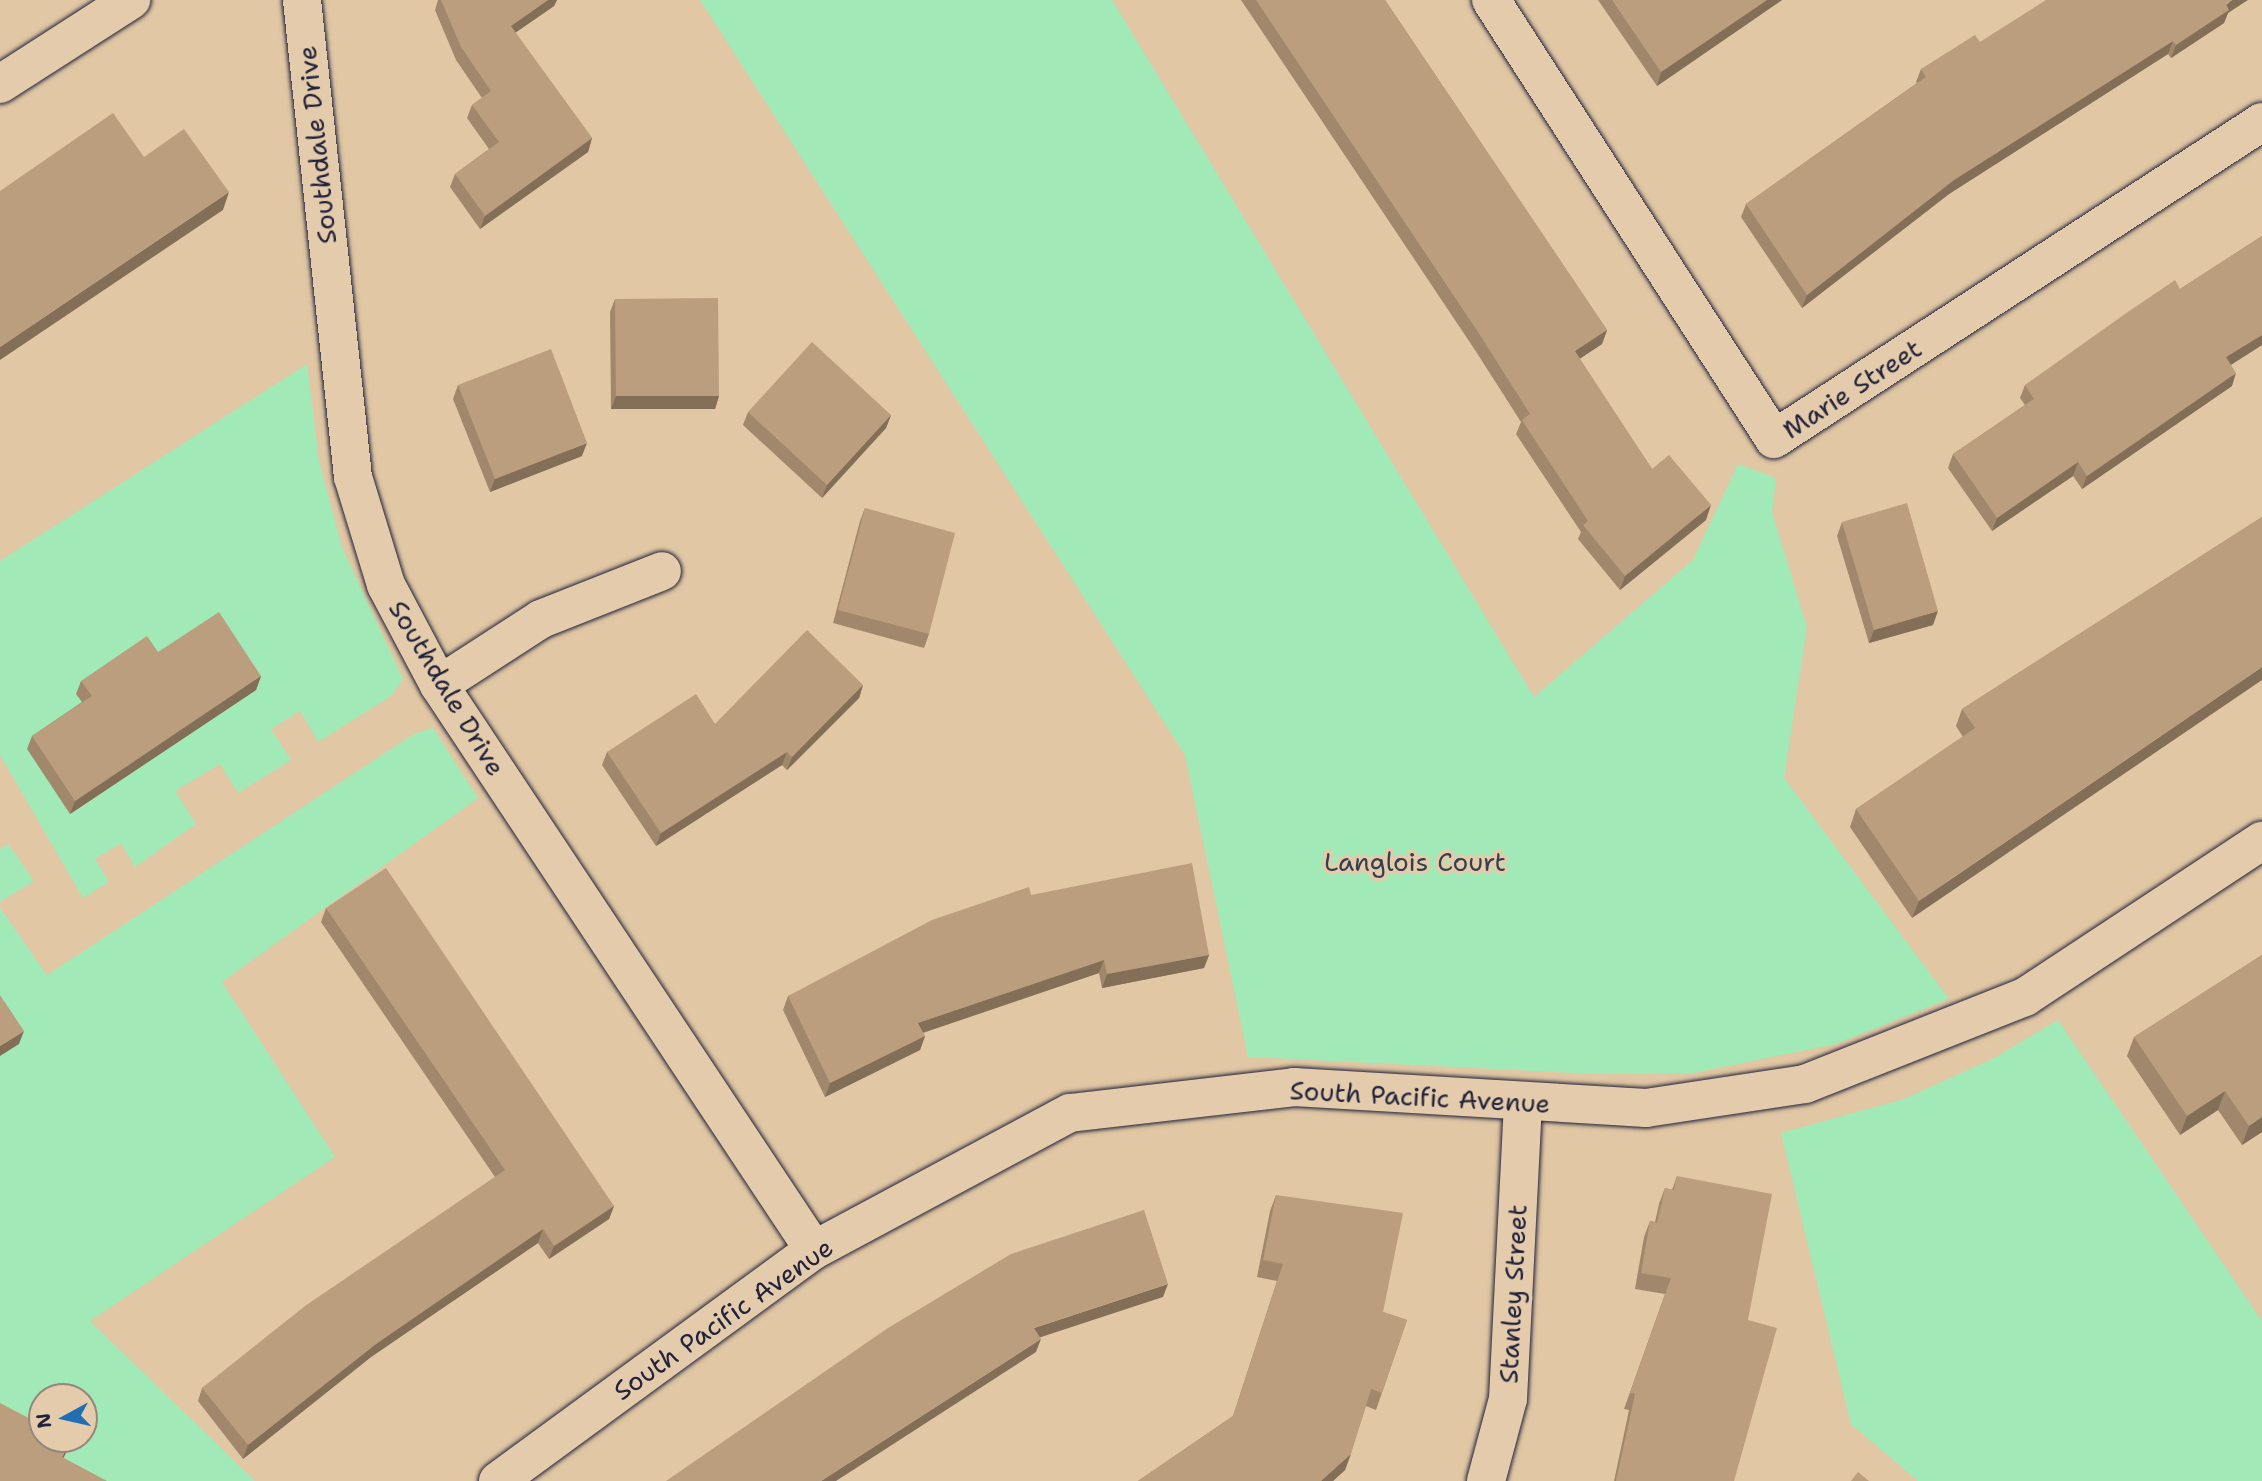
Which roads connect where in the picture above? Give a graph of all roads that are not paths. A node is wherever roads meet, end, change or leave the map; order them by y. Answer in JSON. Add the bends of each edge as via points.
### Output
{"nodes":[{"id":1,"x":131,"y":0,"type":"edge"},
{"id":2,"x":302,"y":0,"type":"edge"},
{"id":3,"x":1490,"y":0,"type":"edge"},
{"id":4,"x":0,"y":84,"type":"edge"},
{"id":5,"x":2262,"y":122,"type":"edge"},
{"id":6,"x":662,"y":571,"type":"dead end"},
{"id":7,"x":439,"y":685,"type":"junction"},
{"id":8,"x":2262,"y":841,"type":"edge"},
{"id":9,"x":1523,"y":1104,"type":"junction"},
{"id":10,"x":814,"y":1250,"type":"junction"},
{"id":11,"x":498,"y":1481,"type":"edge"},
{"id":12,"x":1486,"y":1481,"type":"edge"}],
"edges":[{"from":1,"to":4,"type":"street"},
{"from":2,"to":7,"type":"street","name":"Southdale Drive","via":[[353,477],[386,585]]},
{"from":3,"to":5,"type":"street","name":"Marie Street","via":[[1774,439]]},
{"from":6,"to":7,"type":"street","via":[[541,619]]},
{"from":7,"to":10,"type":"street","name":"Southdale Drive"},
{"from":8,"to":9,"type":"street","name":"South Pacific Avenue","via":[[2025,997],[1805,1084],[1646,1108]]},
{"from":9,"to":10,"type":"street","name":"South Pacific Avenue","via":[[1294,1087],[1070,1113]]},
{"from":9,"to":12,"type":"street","name":"Stanley Street","via":[[1508,1399]]},
{"from":10,"to":11,"type":"street","name":"South Pacific Avenue"}]}
